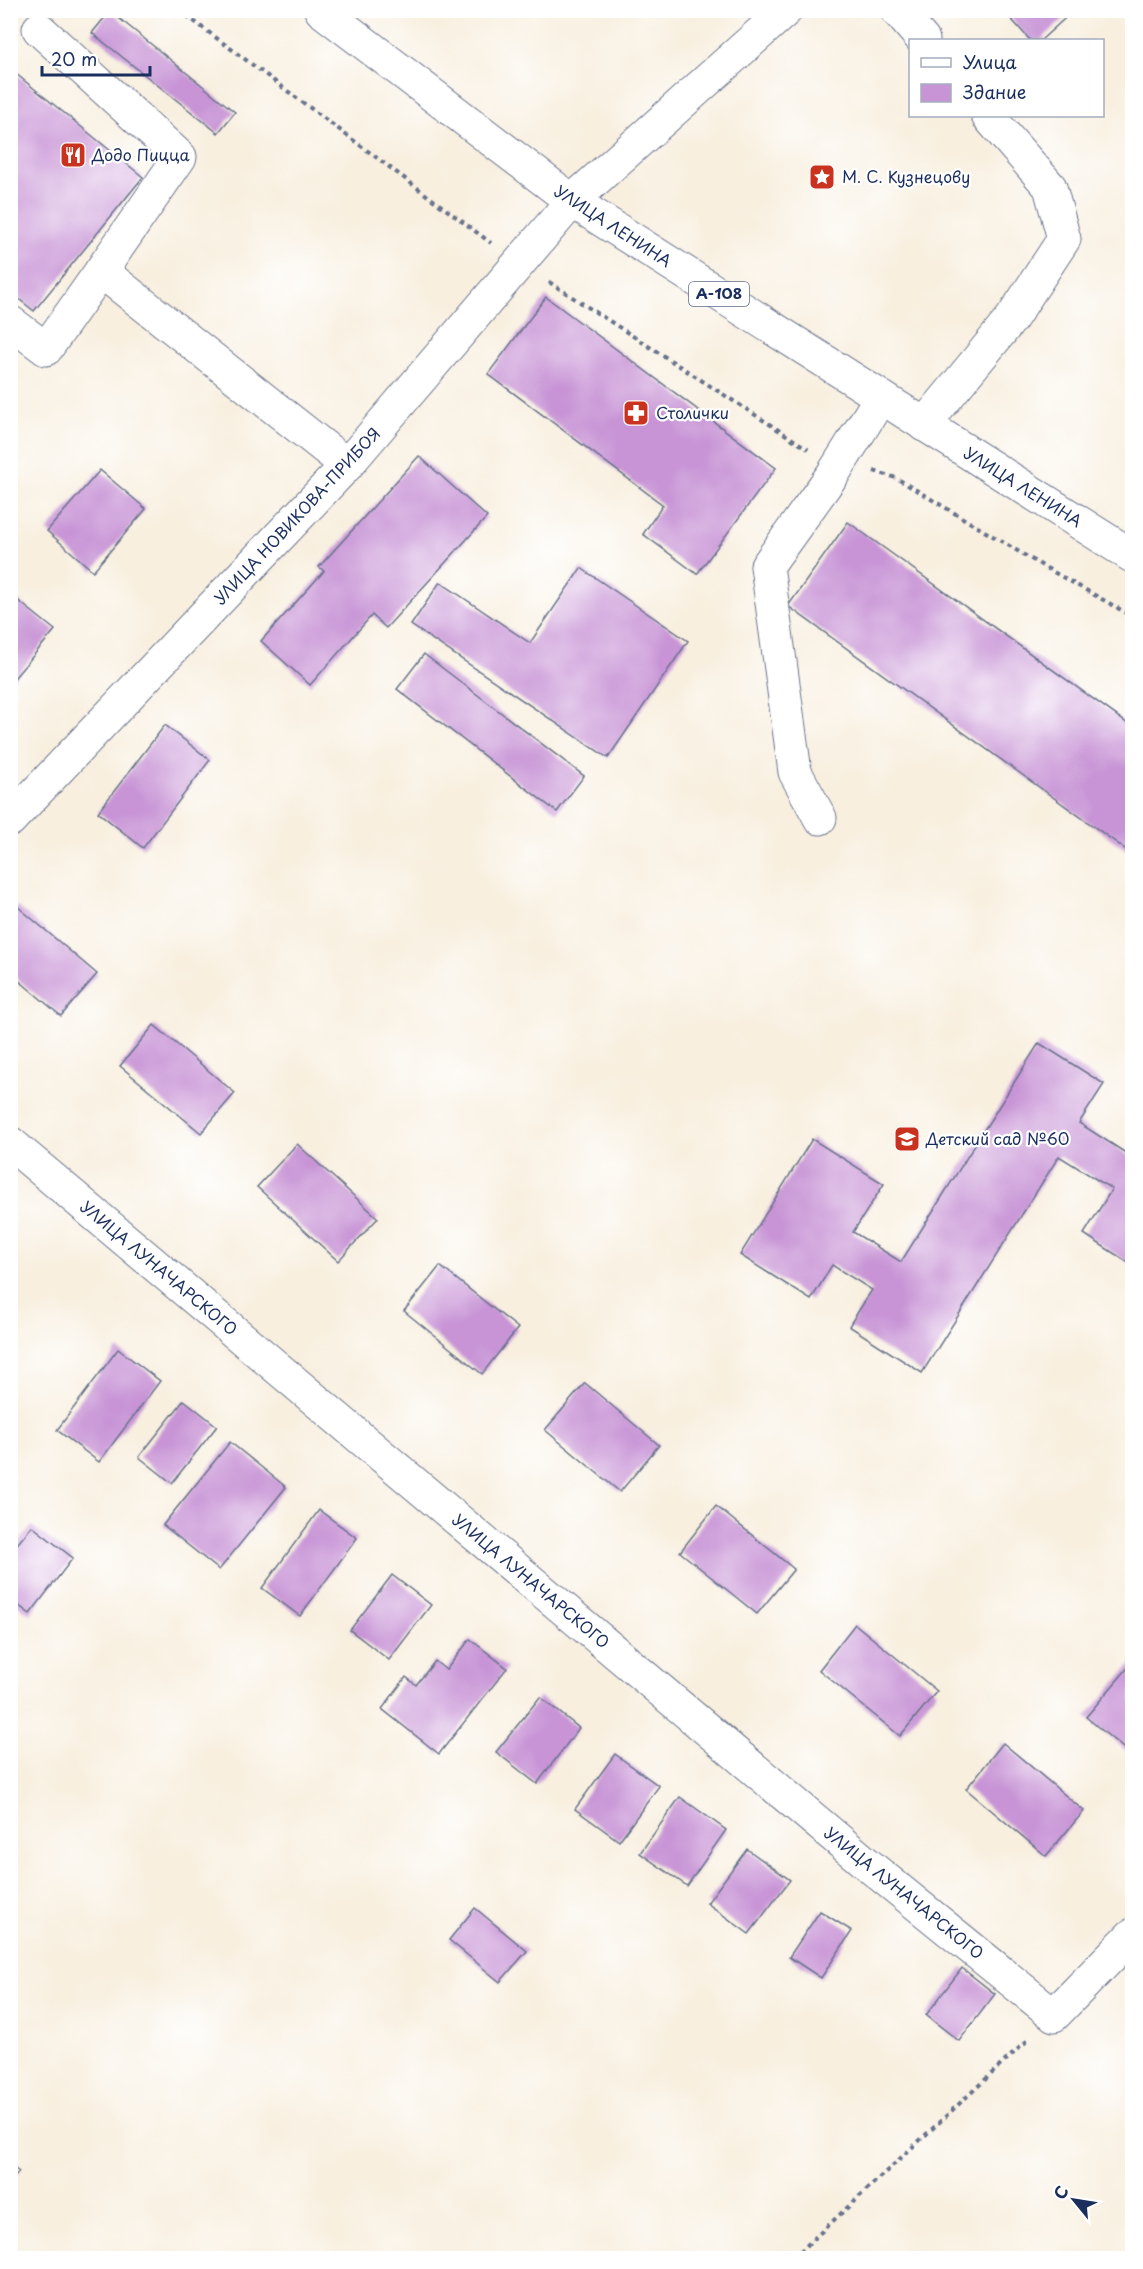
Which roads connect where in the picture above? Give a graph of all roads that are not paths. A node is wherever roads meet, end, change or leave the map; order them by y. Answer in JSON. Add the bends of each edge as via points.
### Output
{"nodes":[{"id":1,"x":321,"y":10,"type":"edge"},
{"id":2,"x":786,"y":10,"type":"edge"},
{"id":3,"x":897,"y":10,"type":"edge"},
{"id":4,"x":39,"y":29,"type":"dead end"},
{"id":5,"x":922,"y":39,"type":"edge"},
{"id":6,"x":989,"y":117,"type":"edge"},
{"id":7,"x":572,"y":201,"type":"junction"},
{"id":8,"x":101,"y":271,"type":"junction"},
{"id":9,"x":10,"y":322,"type":"edge"},
{"id":10,"x":881,"y":397,"type":"junction"},
{"id":11,"x":924,"y":425,"type":"junction"},
{"id":12,"x":347,"y":465,"type":"junction"},
{"id":13,"x":1132,"y":556,"type":"edge"},
{"id":14,"x":820,"y":818,"type":"dead end"},
{"id":15,"x":10,"y":820,"type":"edge"},
{"id":16,"x":10,"y":1143,"type":"edge"},
{"id":17,"x":1132,"y":1935,"type":"edge"}],
"edges":[{"from":1,"to":7,"type":"main road","name":"УЛИЦА ЛЕНИНА","number":"А-108"},
{"from":2,"to":7,"type":"main road","name":"УЛИЦА НОВИКОВА-ПРИБОЯ"},
{"from":3,"to":5,"type":"main road"},
{"from":4,"to":8,"type":"main road","via":[[180,157]]},
{"from":6,"to":11,"type":"main road","via":[[1050,187],[1064,239],[1012,318]]},
{"from":7,"to":10,"type":"main road","name":"УЛИЦА ЛЕНИНА","number":"А-108"},
{"from":7,"to":12,"type":"main road","name":"УЛИЦА НОВИКОВА-ПРИБОЯ"},
{"from":8,"to":9,"type":"main road","via":[[46,349]]},
{"from":8,"to":12,"type":"main road"},
{"from":10,"to":11,"type":"main road","name":"УЛИЦА ЛЕНИНА","number":"А-108"},
{"from":10,"to":14,"type":"main road","via":[[768,566],[795,772]]},
{"from":11,"to":13,"type":"main road","name":"УЛИЦА ЛЕНИНА","number":"А-108"},
{"from":12,"to":15,"type":"main road","name":"УЛИЦА НОВИКОВА-ПРИБОЯ"},
{"from":16,"to":17,"type":"main road","name":"УЛИЦА ЛУНАЧАРСКОГО","via":[[867,1864],[1054,2015]]}]}
